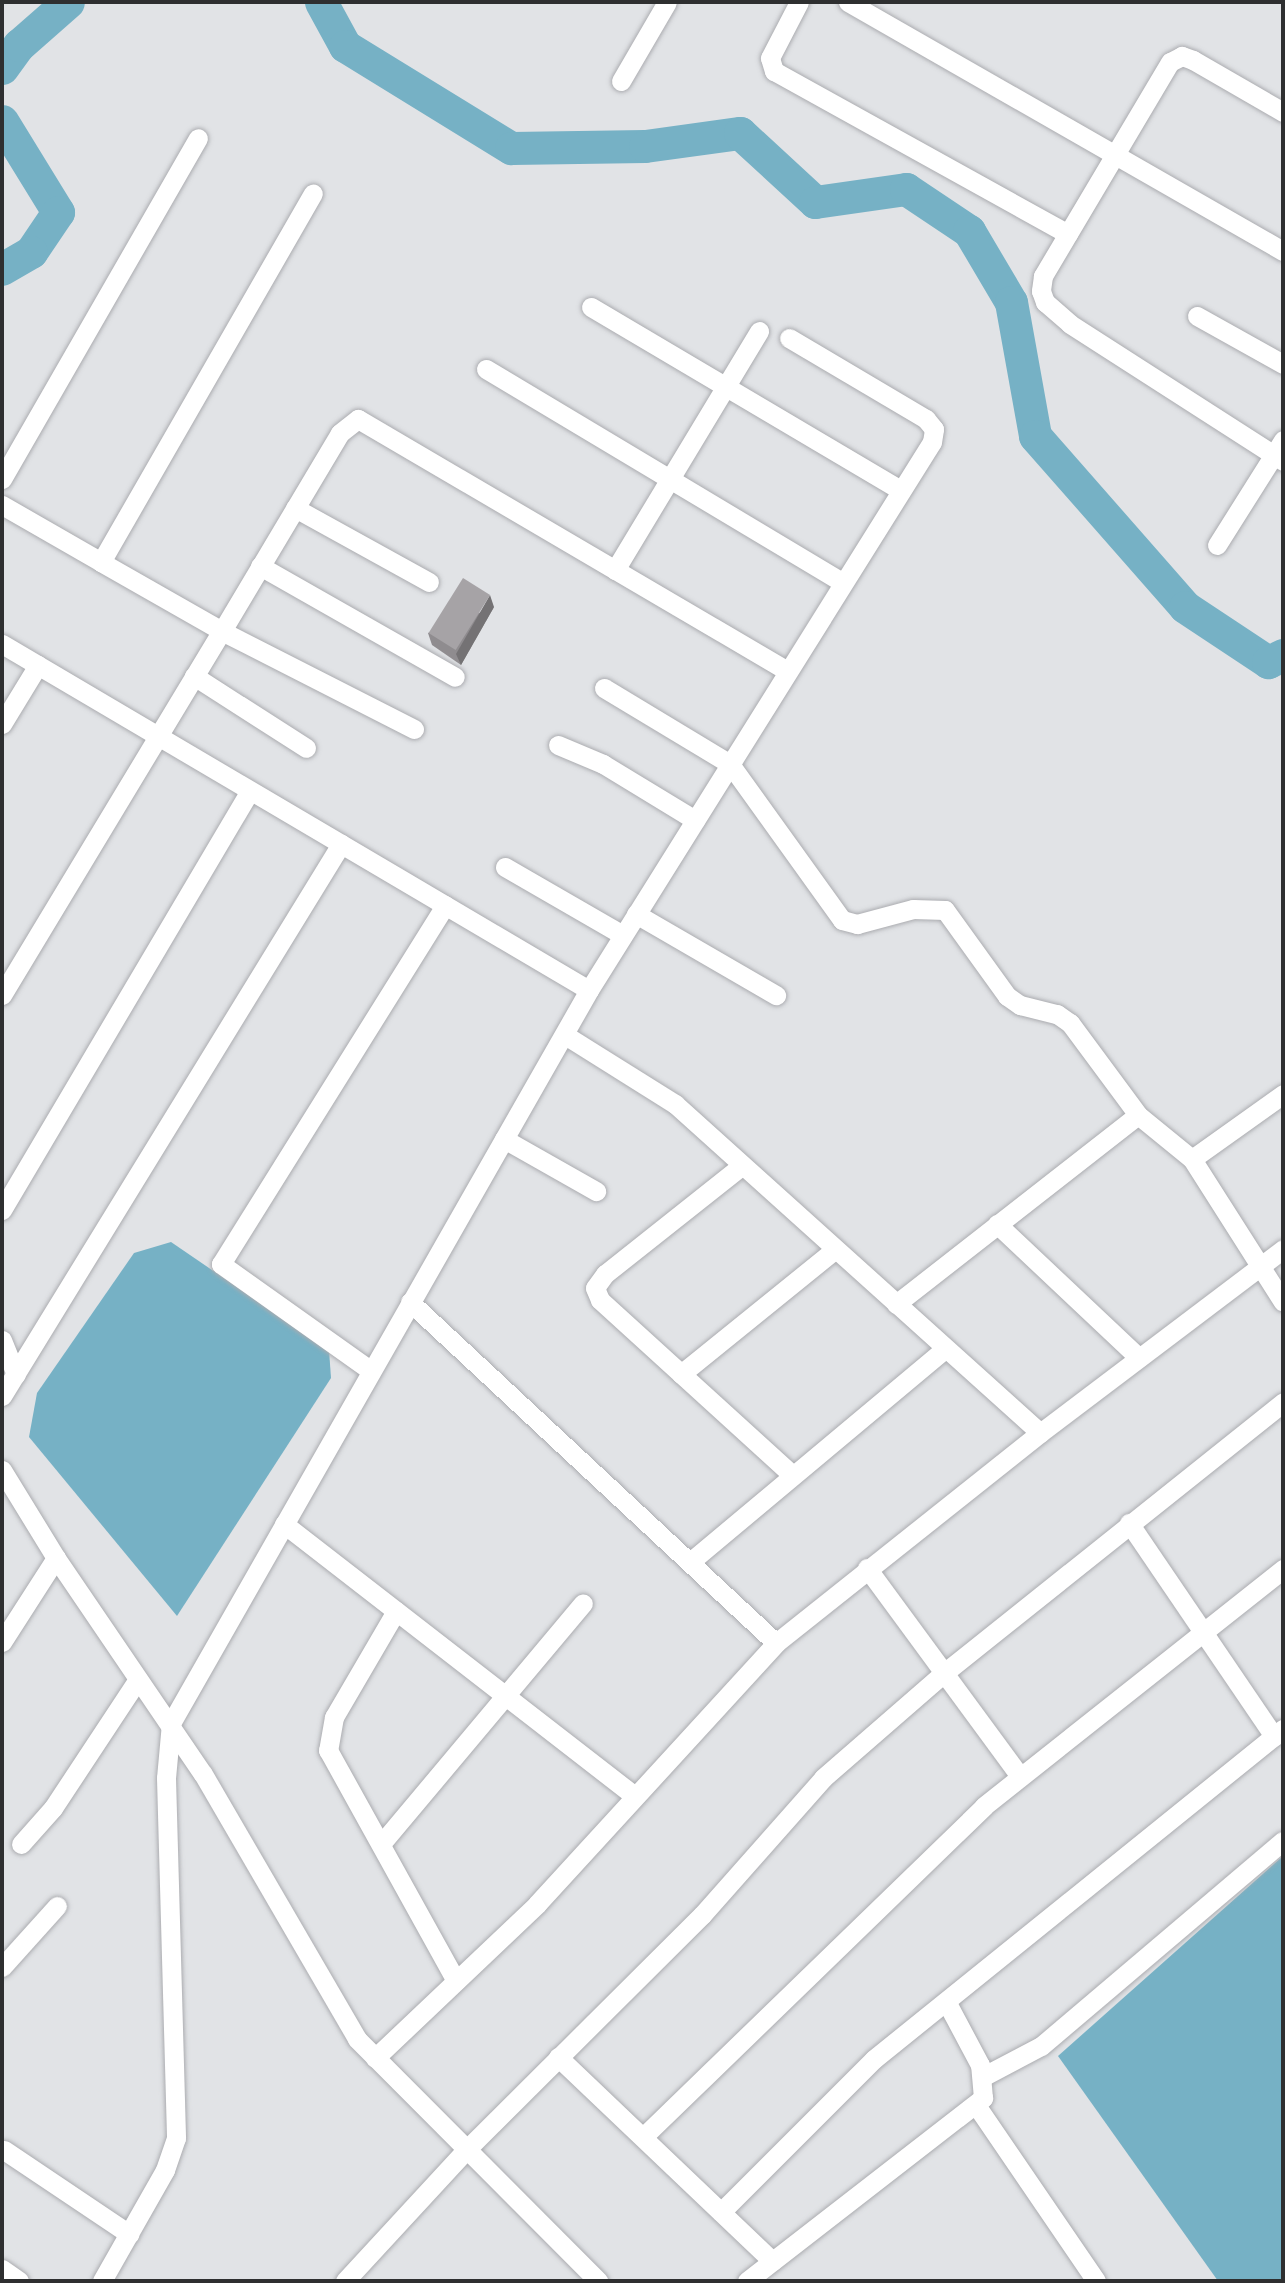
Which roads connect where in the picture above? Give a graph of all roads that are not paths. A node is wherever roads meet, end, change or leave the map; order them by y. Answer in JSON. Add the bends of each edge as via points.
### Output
{"nodes":[{"id":1,"x":667,"y":2,"type":"edge"},
{"id":2,"x":799,"y":2,"type":"edge"},
{"id":3,"x":848,"y":2,"type":"edge"},
{"id":4,"x":621,"y":81,"type":"dead end"},
{"id":5,"x":1283,"y":112,"type":"edge"},
{"id":6,"x":198,"y":138,"type":"dead end"},
{"id":7,"x":1115,"y":154,"type":"junction"},
{"id":8,"x":313,"y":194,"type":"dead end"},
{"id":9,"x":1068,"y":234,"type":"junction"},
{"id":10,"x":1283,"y":251,"type":"edge"},
{"id":11,"x":591,"y":307,"type":"dead end"},
{"id":12,"x":1197,"y":316,"type":"dead end"},
{"id":13,"x":759,"y":331,"type":"dead end"},
{"id":14,"x":789,"y":338,"type":"dead end"},
{"id":15,"x":1283,"y":364,"type":"edge"},
{"id":16,"x":486,"y":369,"type":"dead end"},
{"id":17,"x":727,"y":384,"type":"junction"},
{"id":18,"x":1280,"y":452,"type":"edge"},
{"id":19,"x":671,"y":477,"type":"junction"},
{"id":20,"x":2,"y":479,"type":"edge"},
{"id":21,"x":901,"y":490,"type":"junction"},
{"id":22,"x":2,"y":505,"type":"edge"},
{"id":23,"x":295,"y":508,"type":"junction"},
{"id":24,"x":1217,"y":545,"type":"dead end"},
{"id":25,"x":101,"y":562,"type":"junction"},
{"id":26,"x":260,"y":566,"type":"junction"},
{"id":27,"x":615,"y":570,"type":"junction"},
{"id":28,"x":429,"y":582,"type":"dead end"},
{"id":29,"x":842,"y":583,"type":"junction"},
{"id":30,"x":222,"y":631,"type":"junction"},
{"id":31,"x":2,"y":644,"type":"edge"},
{"id":32,"x":38,"y":665,"type":"junction"},
{"id":33,"x":788,"y":671,"type":"junction"},
{"id":34,"x":194,"y":676,"type":"junction"},
{"id":35,"x":456,"y":677,"type":"dead end"},
{"id":36,"x":604,"y":688,"type":"dead end"},
{"id":37,"x":2,"y":724,"type":"edge"},
{"id":38,"x":414,"y":729,"type":"dead end"},
{"id":39,"x":158,"y":736,"type":"junction"},
{"id":40,"x":558,"y":745,"type":"dead end"},
{"id":41,"x":306,"y":748,"type":"dead end"},
{"id":42,"x":730,"y":764,"type":"junction"},
{"id":43,"x":250,"y":791,"type":"junction"},
{"id":44,"x":695,"y":820,"type":"junction"},
{"id":45,"x":341,"y":844,"type":"junction"},
{"id":46,"x":505,"y":867,"type":"dead end"},
{"id":47,"x":445,"y":905,"type":"junction"},
{"id":48,"x":636,"y":914,"type":"junction"},
{"id":49,"x":623,"y":935,"type":"junction"},
{"id":50,"x":589,"y":990,"type":"junction"},
{"id":51,"x":2,"y":995,"type":"edge"},
{"id":52,"x":776,"y":995,"type":"dead end"},
{"id":53,"x":565,"y":1035,"type":"junction"},
{"id":54,"x":1283,"y":1094,"type":"edge"},
{"id":55,"x":1139,"y":1115,"type":"junction"},
{"id":56,"x":504,"y":1139,"type":"junction"},
{"id":57,"x":1192,"y":1159,"type":"junction"},
{"id":58,"x":740,"y":1167,"type":"junction"},
{"id":59,"x":596,"y":1192,"type":"dead end"},
{"id":60,"x":2,"y":1210,"type":"edge"},
{"id":61,"x":997,"y":1224,"type":"junction"},
{"id":62,"x":1283,"y":1249,"type":"edge"},
{"id":63,"x":834,"y":1251,"type":"junction"},
{"id":64,"x":1261,"y":1265,"type":"junction"},
{"id":65,"x":1283,"y":1302,"type":"edge"},
{"id":66,"x":410,"y":1303,"type":"junction"},
{"id":67,"x":896,"y":1304,"type":"junction"},
{"id":68,"x":2,"y":1340,"type":"edge"},
{"id":69,"x":945,"y":1349,"type":"junction"},
{"id":70,"x":1139,"y":1358,"type":"junction"},
{"id":71,"x":370,"y":1370,"type":"junction"},
{"id":72,"x":16,"y":1374,"type":"junction"},
{"id":73,"x":681,"y":1374,"type":"junction"},
{"id":74,"x":2,"y":1396,"type":"edge"},
{"id":75,"x":1283,"y":1402,"type":"edge"},
{"id":76,"x":1040,"y":1433,"type":"junction"},
{"id":77,"x":2,"y":1469,"type":"edge"},
{"id":78,"x":790,"y":1474,"type":"junction"},
{"id":79,"x":1129,"y":1523,"type":"junction"},
{"id":80,"x":284,"y":1524,"type":"junction"},
{"id":81,"x":56,"y":1558,"type":"junction"},
{"id":82,"x":690,"y":1562,"type":"junction"},
{"id":83,"x":867,"y":1568,"type":"junction"},
{"id":84,"x":1283,"y":1569,"type":"edge"},
{"id":85,"x":583,"y":1604,"type":"dead end"},
{"id":86,"x":396,"y":1611,"type":"junction"},
{"id":87,"x":1202,"y":1631,"type":"junction"},
{"id":88,"x":2,"y":1642,"type":"edge"},
{"id":89,"x":776,"y":1643,"type":"junction"},
{"id":90,"x":944,"y":1673,"type":"junction"},
{"id":91,"x":138,"y":1679,"type":"junction"},
{"id":92,"x":509,"y":1695,"type":"junction"},
{"id":93,"x":171,"y":1723,"type":"junction"},
{"id":94,"x":1279,"y":1733,"type":"edge"},
{"id":95,"x":1020,"y":1776,"type":"junction"},
{"id":96,"x":635,"y":1796,"type":"junction"},
{"id":97,"x":1283,"y":1841,"type":"edge"},
{"id":98,"x":21,"y":1844,"type":"dead end"},
{"id":99,"x":381,"y":1844,"type":"junction"},
{"id":100,"x":57,"y":1906,"type":"dead end"},
{"id":101,"x":2,"y":1967,"type":"edge"},
{"id":102,"x":456,"y":1981,"type":"junction"},
{"id":103,"x":947,"y":2003,"type":"junction"},
{"id":104,"x":558,"y":2057,"type":"junction"},
{"id":105,"x":375,"y":2058,"type":"junction"},
{"id":106,"x":984,"y":2076,"type":"junction"},
{"id":107,"x":976,"y":2105,"type":"junction"},
{"id":108,"x":644,"y":2136,"type":"junction"},
{"id":109,"x":467,"y":2149,"type":"junction"},
{"id":110,"x":4,"y":2150,"type":"dead end"},
{"id":111,"x":721,"y":2213,"type":"junction"},
{"id":112,"x":129,"y":2234,"type":"junction"},
{"id":113,"x":772,"y":2261,"type":"junction"},
{"id":114,"x":2,"y":2269,"type":"edge"},
{"id":115,"x":19,"y":2281,"type":"edge"},
{"id":116,"x":102,"y":2281,"type":"edge"},
{"id":117,"x":345,"y":2281,"type":"edge"},
{"id":118,"x":598,"y":2281,"type":"edge"},
{"id":119,"x":748,"y":2281,"type":"edge"},
{"id":120,"x":1096,"y":2281,"type":"edge"}],
"edges":[{"from":1,"to":4,"type":"street"},
{"from":2,"to":9,"type":"street","via":[[769,58],[774,71]]},
{"from":3,"to":7,"type":"street"},
{"from":5,"to":7,"type":"street","via":[[1193,60],[1176,58],[1163,70]]},
{"from":6,"to":20,"type":"street"},
{"from":7,"to":9,"type":"street"},
{"from":7,"to":10,"type":"street"},
{"from":8,"to":25,"type":"street"},
{"from":9,"to":18,"type":"street","via":[[1043,276],[1045,302],[1070,324]]},
{"from":11,"to":17,"type":"street"},
{"from":12,"to":15,"type":"street"},
{"from":13,"to":17,"type":"street"},
{"from":14,"to":21,"type":"street","via":[[926,419],[934,429],[932,442]]},
{"from":16,"to":19,"type":"street"},
{"from":17,"to":19,"type":"street"},
{"from":17,"to":21,"type":"street"},
{"from":18,"to":24,"type":"street"},
{"from":19,"to":27,"type":"street"},
{"from":19,"to":29,"type":"street"},
{"from":21,"to":29,"type":"street"},
{"from":22,"to":25,"type":"street"},
{"from":23,"to":26,"type":"street"},
{"from":23,"to":27,"type":"street","via":[[340,433],[358,419]]},
{"from":23,"to":28,"type":"street"},
{"from":25,"to":30,"type":"street"},
{"from":26,"to":30,"type":"street"},
{"from":26,"to":35,"type":"street"},
{"from":27,"to":33,"type":"street"},
{"from":29,"to":33,"type":"street"},
{"from":30,"to":34,"type":"street"},
{"from":30,"to":38,"type":"street"},
{"from":31,"to":32,"type":"street"},
{"from":32,"to":37,"type":"street"},
{"from":32,"to":39,"type":"street"},
{"from":33,"to":42,"type":"street"},
{"from":34,"to":39,"type":"street"},
{"from":34,"to":41,"type":"street"},
{"from":36,"to":42,"type":"street"},
{"from":39,"to":43,"type":"street"},
{"from":39,"to":51,"type":"street"},
{"from":40,"to":44,"type":"street","via":[[603,764]]},
{"from":42,"to":44,"type":"street"},
{"from":42,"to":55,"type":"street","via":[[842,920],[857,924],[913,909],[945,911],[1007,996],[1070,1023]]},
{"from":43,"to":45,"type":"street"},
{"from":43,"to":60,"type":"street"},
{"from":44,"to":48,"type":"street"},
{"from":45,"to":47,"type":"street"},
{"from":45,"to":72,"type":"street"},
{"from":46,"to":49,"type":"street"},
{"from":47,"to":50,"type":"street"},
{"from":47,"to":71,"type":"street","via":[[221,1264]]},
{"from":48,"to":49,"type":"street"},
{"from":48,"to":52,"type":"street"},
{"from":49,"to":50,"type":"street"},
{"from":50,"to":53,"type":"street"},
{"from":53,"to":56,"type":"street"},
{"from":53,"to":58,"type":"street","via":[[675,1104]]},
{"from":54,"to":57,"type":"street"},
{"from":55,"to":57,"type":"street"},
{"from":55,"to":61,"type":"street"},
{"from":56,"to":59,"type":"street"},
{"from":56,"to":66,"type":"street"},
{"from":57,"to":64,"type":"street"},
{"from":58,"to":63,"type":"street"},
{"from":58,"to":73,"type":"street","via":[[605,1273],[595,1288],[600,1300]]},
{"from":61,"to":67,"type":"street"},
{"from":61,"to":70,"type":"street"},
{"from":62,"to":64,"type":"street"},
{"from":63,"to":67,"type":"street"},
{"from":63,"to":73,"type":"street"},
{"from":64,"to":65,"type":"street"},
{"from":64,"to":70,"type":"street"},
{"from":66,"to":71,"type":"street"},
{"from":66,"to":82,"type":"street"},
{"from":67,"to":69,"type":"street"},
{"from":68,"to":72,"type":"street"},
{"from":69,"to":76,"type":"street"},
{"from":69,"to":78,"type":"street"},
{"from":70,"to":76,"type":"street"},
{"from":71,"to":80,"type":"street"},
{"from":72,"to":74,"type":"street"},
{"from":73,"to":78,"type":"street"},
{"from":75,"to":79,"type":"street"},
{"from":76,"to":83,"type":"street"},
{"from":77,"to":81,"type":"street"},
{"from":78,"to":82,"type":"street"},
{"from":79,"to":87,"type":"street"},
{"from":79,"to":90,"type":"street"},
{"from":80,"to":86,"type":"street"},
{"from":80,"to":93,"type":"street"},
{"from":81,"to":88,"type":"street"},
{"from":81,"to":91,"type":"street"},
{"from":82,"to":89,"type":"street"},
{"from":83,"to":89,"type":"street"},
{"from":83,"to":90,"type":"street"},
{"from":84,"to":87,"type":"street"},
{"from":85,"to":92,"type":"street"},
{"from":86,"to":92,"type":"street"},
{"from":86,"to":99,"type":"street","via":[[334,1717],[326,1739],[332,1760]]},
{"from":87,"to":94,"type":"street"},
{"from":87,"to":95,"type":"street"},
{"from":89,"to":96,"type":"street"},
{"from":90,"to":95,"type":"street"},
{"from":90,"to":104,"type":"street","via":[[823,1778],[662,1957]]},
{"from":91,"to":93,"type":"street"},
{"from":91,"to":98,"type":"street","via":[[53,1808]]},
{"from":92,"to":96,"type":"street"},
{"from":92,"to":99,"type":"street"},
{"from":93,"to":105,"type":"street","via":[[229,1815],[341,2016]]},
{"from":93,"to":112,"type":"street","via":[[166,1778],[176,2138],[165,2170]]},
{"from":94,"to":103,"type":"street"},
{"from":95,"to":108,"type":"street"},
{"from":96,"to":102,"type":"street","via":[[537,1903]]},
{"from":97,"to":106,"type":"street","via":[[1041,2046]]},
{"from":99,"to":102,"type":"street"},
{"from":100,"to":101,"type":"street"},
{"from":102,"to":105,"type":"street"},
{"from":103,"to":106,"type":"street"},
{"from":103,"to":111,"type":"street","via":[[874,2059]]},
{"from":104,"to":108,"type":"street"},
{"from":104,"to":109,"type":"street"},
{"from":105,"to":109,"type":"street"},
{"from":106,"to":107,"type":"street","via":[[983,2098]]},
{"from":107,"to":113,"type":"street"},
{"from":107,"to":120,"type":"street"},
{"from":108,"to":111,"type":"street"},
{"from":109,"to":117,"type":"street"},
{"from":109,"to":118,"type":"street"},
{"from":110,"to":112,"type":"street"},
{"from":111,"to":113,"type":"street"},
{"from":112,"to":116,"type":"street"},
{"from":113,"to":119,"type":"street"},
{"from":114,"to":115,"type":"street"}]}
